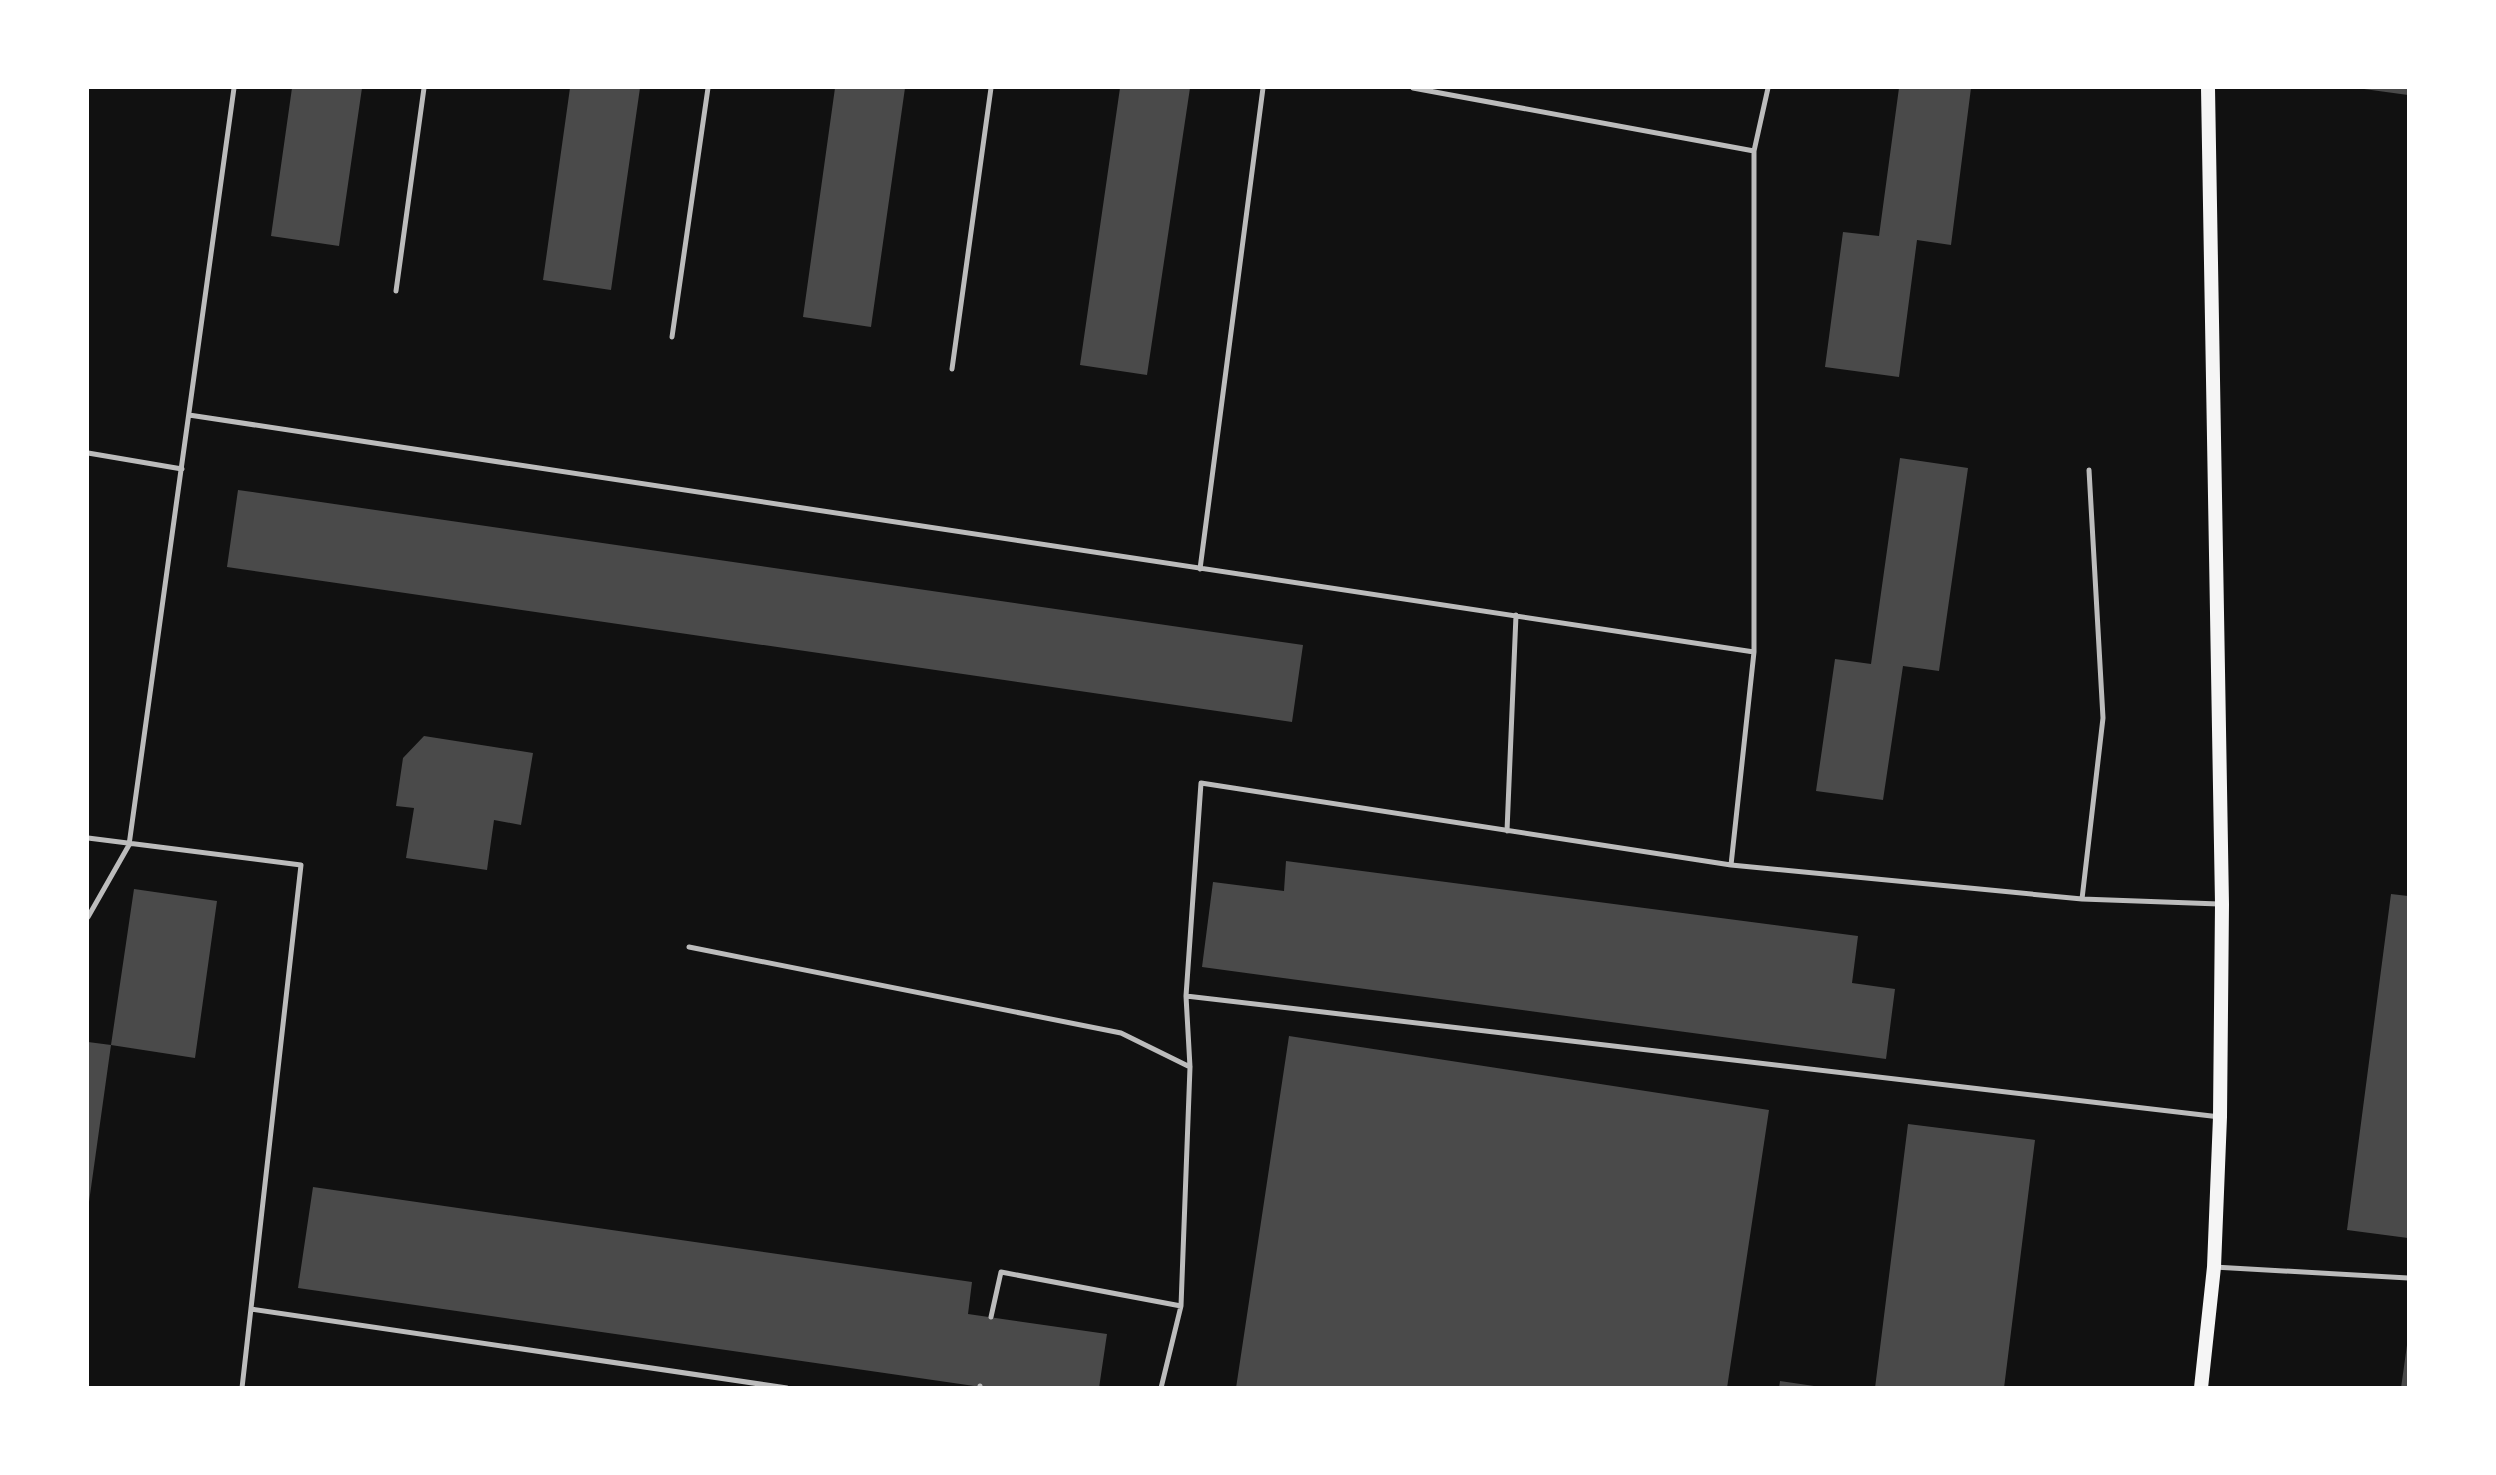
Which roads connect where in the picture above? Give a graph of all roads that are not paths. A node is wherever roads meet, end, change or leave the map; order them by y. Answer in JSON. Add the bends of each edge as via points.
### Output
{"nodes":[{"id":1,"x":234,"y":88,"type":"edge"},
{"id":2,"x":424,"y":88,"type":"edge"},
{"id":3,"x":708,"y":88,"type":"edge"},
{"id":4,"x":991,"y":88,"type":"edge"},
{"id":5,"x":1263,"y":88,"type":"edge"},
{"id":6,"x":1413,"y":88,"type":"edge"},
{"id":7,"x":1768,"y":88,"type":"edge"},
{"id":8,"x":2208,"y":88,"type":"edge"},
{"id":9,"x":1754,"y":151,"type":"junction"},
{"id":10,"x":396,"y":291,"type":"dead end"},
{"id":11,"x":672,"y":337,"type":"dead end"},
{"id":12,"x":952,"y":369,"type":"dead end"},
{"id":13,"x":190,"y":415,"type":"junction"},
{"id":14,"x":88,"y":453,"type":"edge"},
{"id":15,"x":182,"y":469,"type":"junction"},
{"id":16,"x":2089,"y":470,"type":"dead end"},
{"id":17,"x":1200,"y":569,"type":"junction"},
{"id":18,"x":1516,"y":615,"type":"junction"},
{"id":19,"x":1754,"y":652,"type":"junction"},
{"id":20,"x":1507,"y":831,"type":"junction"},
{"id":21,"x":88,"y":838,"type":"edge"},
{"id":22,"x":130,"y":845,"type":"junction"},
{"id":23,"x":1731,"y":865,"type":"junction"},
{"id":24,"x":2082,"y":898,"type":"junction"},
{"id":25,"x":2222,"y":904,"type":"junction"},
{"id":26,"x":88,"y":917,"type":"edge"},
{"id":27,"x":690,"y":947,"type":"dead end"},
{"id":28,"x":1186,"y":996,"type":"junction"},
{"id":29,"x":1190,"y":1067,"type":"junction"},
{"id":30,"x":2220,"y":1117,"type":"junction"},
{"id":31,"x":2214,"y":1267,"type":"junction"},
{"id":32,"x":2409,"y":1278,"type":"edge"},
{"id":33,"x":1181,"y":1306,"type":"junction"},
{"id":34,"x":251,"y":1309,"type":"junction"},
{"id":35,"x":991,"y":1317,"type":"dead end"},
{"id":36,"x":242,"y":1388,"type":"edge"},
{"id":37,"x":787,"y":1388,"type":"edge"},
{"id":38,"x":1161,"y":1388,"type":"edge"},
{"id":39,"x":2201,"y":1388,"type":"edge"}],
"edges":[{"from":1,"to":13,"type":"lane"},
{"from":2,"to":10,"type":"lane"},
{"from":3,"to":11,"type":"lane"},
{"from":4,"to":12,"type":"lane"},
{"from":5,"to":17,"type":"lane"},
{"from":6,"to":9,"type":"lane"},
{"from":7,"to":9,"type":"lane"},
{"from":8,"to":25,"type":"main road"},
{"from":9,"to":19,"type":"lane"},
{"from":13,"to":15,"type":"lane"},
{"from":13,"to":17,"type":"lane"},
{"from":14,"to":15,"type":"lane"},
{"from":15,"to":22,"type":"lane"},
{"from":16,"to":24,"type":"lane","via":[[2103,718]]},
{"from":17,"to":18,"type":"lane"},
{"from":18,"to":19,"type":"lane"},
{"from":18,"to":20,"type":"lane"},
{"from":19,"to":23,"type":"lane"},
{"from":20,"to":23,"type":"lane"},
{"from":20,"to":28,"type":"lane","via":[[1201,783]]},
{"from":21,"to":22,"type":"lane"},
{"from":22,"to":26,"type":"lane"},
{"from":22,"to":34,"type":"lane","via":[[301,865]]},
{"from":23,"to":24,"type":"lane"},
{"from":24,"to":25,"type":"lane"},
{"from":25,"to":30,"type":"main road"},
{"from":27,"to":29,"type":"lane","via":[[1121,1033]]},
{"from":28,"to":29,"type":"lane"},
{"from":28,"to":30,"type":"lane"},
{"from":29,"to":33,"type":"lane"},
{"from":30,"to":31,"type":"main road"},
{"from":31,"to":32,"type":"lane"},
{"from":31,"to":39,"type":"main road"},
{"from":33,"to":35,"type":"lane","via":[[1001,1272]]},
{"from":33,"to":38,"type":"lane"},
{"from":34,"to":36,"type":"lane"},
{"from":34,"to":37,"type":"lane"}]}
